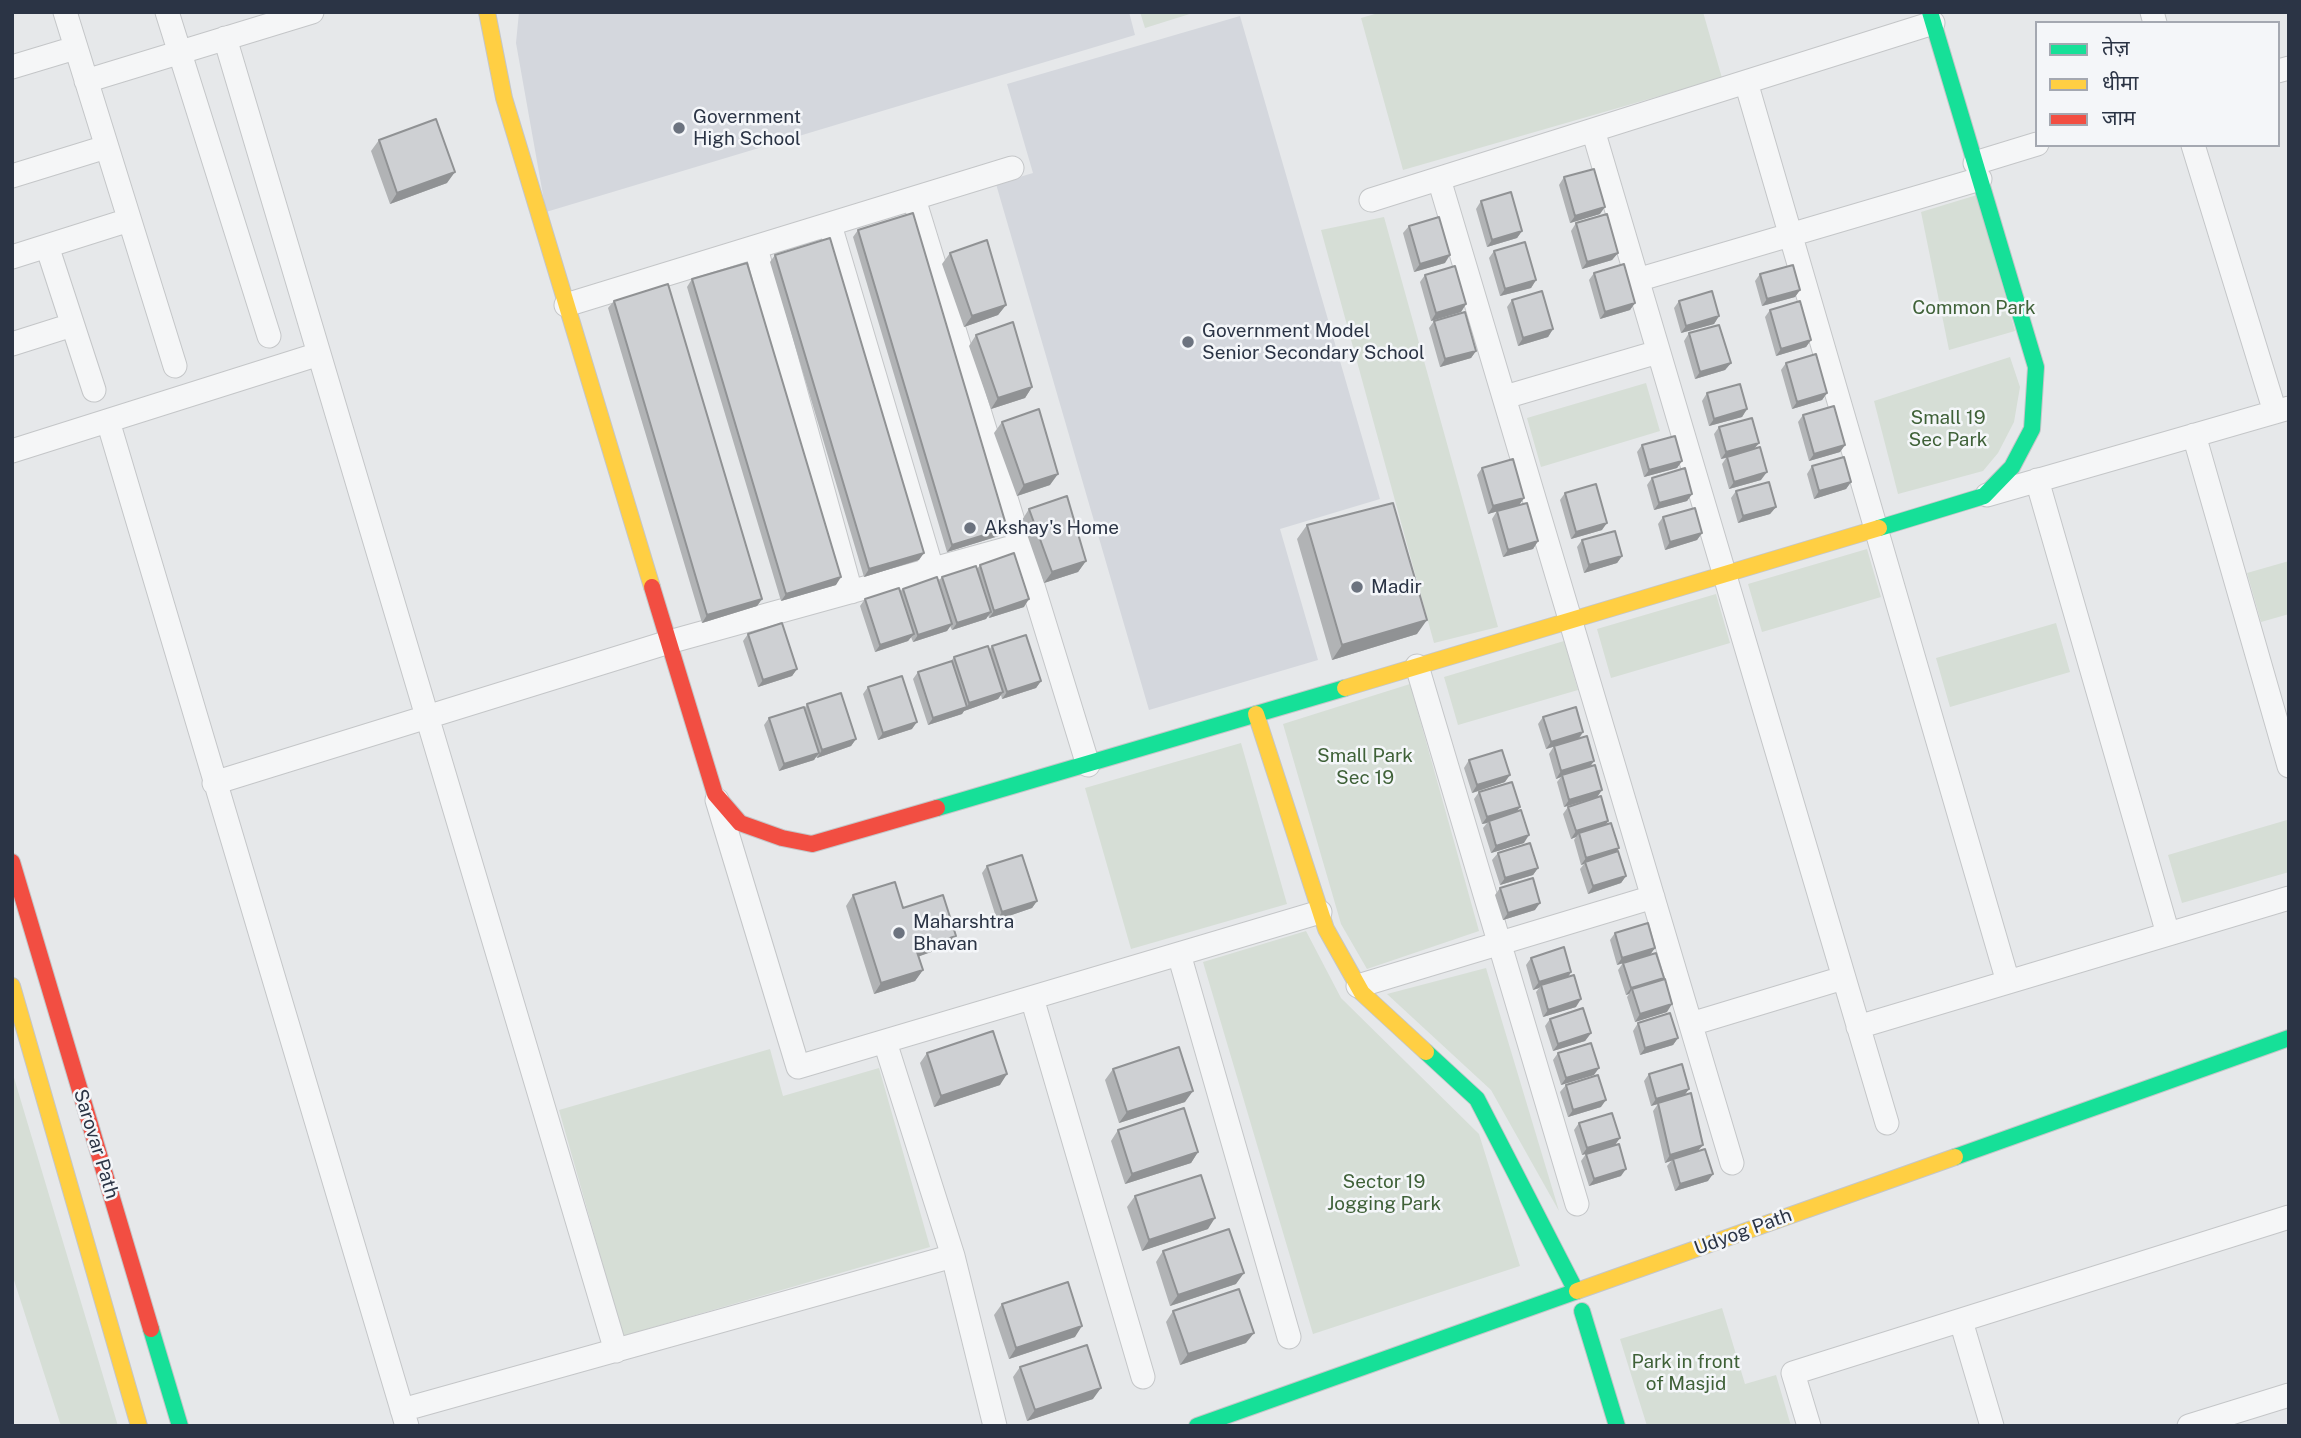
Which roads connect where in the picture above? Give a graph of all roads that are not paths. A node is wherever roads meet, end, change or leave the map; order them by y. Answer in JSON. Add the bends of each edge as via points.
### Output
{"nodes":[{"id":1,"x":65,"y":12,"type":"edge"},
{"id":2,"x":167,"y":12,"type":"edge"},
{"id":3,"x":312,"y":12,"type":"edge"},
{"id":4,"x":488,"y":12,"type":"edge"},
{"id":5,"x":1931,"y":18,"type":"edge"},
{"id":6,"x":225,"y":38,"type":"junction"},
{"id":7,"x":75,"y":48,"type":"junction"},
{"id":8,"x":179,"y":50,"type":"junction"},
{"id":9,"x":12,"y":67,"type":"edge"},
{"id":10,"x":86,"y":81,"type":"junction"},
{"id":11,"x":1746,"y":82,"type":"junction"},
{"id":12,"x":1593,"y":130,"type":"junction"},
{"id":13,"x":2035,"y":145,"type":"edge"},
{"id":14,"x":106,"y":147,"type":"junction"},
{"id":15,"x":2194,"y":147,"type":"edge"},
{"id":16,"x":1012,"y":168,"type":"dead end"},
{"id":17,"x":1978,"y":171,"type":"junction"},
{"id":18,"x":12,"y":176,"type":"edge"},
{"id":19,"x":1439,"y":179,"type":"junction"},
{"id":20,"x":914,"y":199,"type":"junction"},
{"id":21,"x":1371,"y":200,"type":"dead end"},
{"id":22,"x":129,"y":220,"type":"junction"},
{"id":23,"x":830,"y":225,"type":"junction"},
{"id":24,"x":1791,"y":235,"type":"junction"},
{"id":25,"x":47,"y":246,"type":"junction"},
{"id":26,"x":756,"y":248,"type":"junction"},
{"id":27,"x":12,"y":257,"type":"edge"},
{"id":28,"x":1637,"y":281,"type":"junction"},
{"id":29,"x":566,"y":305,"type":"junction"},
{"id":30,"x":72,"y":325,"type":"junction"},
{"id":31,"x":269,"y":336,"type":"dead end"},
{"id":32,"x":12,"y":344,"type":"edge"},
{"id":33,"x":1658,"y":352,"type":"junction"},
{"id":34,"x":319,"y":354,"type":"junction"},
{"id":35,"x":175,"y":366,"type":"dead end"},
{"id":36,"x":94,"y":390,"type":"dead end"},
{"id":37,"x":1505,"y":397,"type":"junction"},
{"id":38,"x":2282,"y":410,"type":"edge"},
{"id":39,"x":108,"y":421,"type":"junction"},
{"id":40,"x":2194,"y":435,"type":"junction"},
{"id":41,"x":12,"y":451,"type":"edge"},
{"id":42,"x":2037,"y":480,"type":"junction"},
{"id":43,"x":1984,"y":496,"type":"junction"},
{"id":44,"x":1878,"y":527,"type":"junction"},
{"id":45,"x":1020,"y":545,"type":"junction"},
{"id":46,"x":932,"y":569,"type":"junction"},
{"id":47,"x":1723,"y":574,"type":"junction"},
{"id":48,"x":851,"y":592,"type":"junction"},
{"id":49,"x":1572,"y":620,"type":"junction"},
{"id":50,"x":669,"y":642,"type":"junction"},
{"id":51,"x":1417,"y":666,"type":"junction"},
{"id":52,"x":1256,"y":714,"type":"junction"},
{"id":53,"x":427,"y":717,"type":"junction"},
{"id":54,"x":1088,"y":765,"type":"junction"},
{"id":55,"x":2289,"y":766,"type":"edge"},
{"id":56,"x":214,"y":783,"type":"junction"},
{"id":57,"x":715,"y":794,"type":"junction"},
{"id":58,"x":12,"y":862,"type":"edge"},
{"id":59,"x":1653,"y":897,"type":"junction"},
{"id":60,"x":2289,"y":898,"type":"edge"},
{"id":61,"x":1320,"y":912,"type":"junction"},
{"id":62,"x":2168,"y":934,"type":"junction"},
{"id":63,"x":1500,"y":943,"type":"junction"},
{"id":64,"x":1179,"y":954,"type":"junction"},
{"id":65,"x":1843,"y":978,"type":"junction"},
{"id":66,"x":2008,"y":982,"type":"junction"},
{"id":67,"x":12,"y":986,"type":"edge"},
{"id":68,"x":1358,"y":986,"type":"junction"},
{"id":69,"x":1032,"y":998,"type":"junction"},
{"id":70,"x":1691,"y":1024,"type":"junction"},
{"id":71,"x":1858,"y":1027,"type":"junction"},
{"id":72,"x":2289,"y":1038,"type":"edge"},
{"id":73,"x":885,"y":1042,"type":"junction"},
{"id":74,"x":1886,"y":1123,"type":"dead end"},
{"id":75,"x":1732,"y":1163,"type":"dead end"},
{"id":76,"x":1577,"y":1204,"type":"dead end"},
{"id":77,"x":2289,"y":1217,"type":"edge"},
{"id":78,"x":953,"y":1256,"type":"junction"},
{"id":79,"x":1576,"y":1291,"type":"junction"},
{"id":80,"x":1582,"y":1312,"type":"dead end"},
{"id":81,"x":1961,"y":1321,"type":"junction"},
{"id":82,"x":1290,"y":1337,"type":"dead end"},
{"id":83,"x":615,"y":1352,"type":"junction"},
{"id":84,"x":1143,"y":1377,"type":"dead end"},
{"id":85,"x":2289,"y":1395,"type":"edge"},
{"id":86,"x":405,"y":1418,"type":"edge"},
{"id":87,"x":139,"y":1426,"type":"edge"},
{"id":88,"x":180,"y":1426,"type":"edge"},
{"id":89,"x":995,"y":1426,"type":"edge"},
{"id":90,"x":1197,"y":1426,"type":"edge"},
{"id":91,"x":1617,"y":1426,"type":"edge"},
{"id":92,"x":1809,"y":1426,"type":"edge"},
{"id":93,"x":1992,"y":1426,"type":"edge"},
{"id":94,"x":2189,"y":1426,"type":"edge"}],
"edges":[{"from":1,"to":7,"type":"street"},
{"from":2,"to":8,"type":"street"},
{"from":3,"to":6,"type":"street"},
{"from":4,"to":29,"type":"street","via":[[504,97]]},
{"from":5,"to":11,"type":"street"},
{"from":5,"to":17,"type":"street"},
{"from":6,"to":8,"type":"street"},
{"from":6,"to":34,"type":"street"},
{"from":7,"to":9,"type":"street"},
{"from":7,"to":10,"type":"street"},
{"from":8,"to":10,"type":"street"},
{"from":8,"to":31,"type":"street"},
{"from":10,"to":14,"type":"street"},
{"from":11,"to":12,"type":"street"},
{"from":11,"to":24,"type":"street"},
{"from":12,"to":19,"type":"street"},
{"from":12,"to":28,"type":"street"},
{"from":13,"to":17,"type":"street"},
{"from":14,"to":18,"type":"street"},
{"from":14,"to":22,"type":"street"},
{"from":15,"to":38,"type":"street"},
{"from":16,"to":20,"type":"street"},
{"from":17,"to":24,"type":"street"},
{"from":17,"to":43,"type":"street","via":[[2036,367],[2032,429],[2012,467]]},
{"from":19,"to":21,"type":"street"},
{"from":19,"to":37,"type":"street"},
{"from":20,"to":23,"type":"street"},
{"from":20,"to":45,"type":"street"},
{"from":22,"to":25,"type":"street"},
{"from":22,"to":35,"type":"street"},
{"from":23,"to":26,"type":"street"},
{"from":23,"to":46,"type":"street"},
{"from":24,"to":28,"type":"street"},
{"from":24,"to":44,"type":"street"},
{"from":25,"to":27,"type":"street"},
{"from":25,"to":30,"type":"street"},
{"from":26,"to":29,"type":"street"},
{"from":26,"to":48,"type":"street"},
{"from":28,"to":33,"type":"street"},
{"from":29,"to":50,"type":"street"},
{"from":30,"to":32,"type":"street"},
{"from":30,"to":36,"type":"street"},
{"from":33,"to":37,"type":"street"},
{"from":33,"to":47,"type":"street"},
{"from":34,"to":39,"type":"street"},
{"from":34,"to":53,"type":"street"},
{"from":37,"to":49,"type":"street"},
{"from":38,"to":40,"type":"street"},
{"from":39,"to":41,"type":"street"},
{"from":39,"to":56,"type":"street"},
{"from":40,"to":42,"type":"street"},
{"from":40,"to":55,"type":"street"},
{"from":42,"to":43,"type":"street"},
{"from":42,"to":62,"type":"street"},
{"from":43,"to":44,"type":"street"},
{"from":44,"to":47,"type":"street"},
{"from":44,"to":66,"type":"street"},
{"from":45,"to":46,"type":"street"},
{"from":45,"to":54,"type":"street"},
{"from":46,"to":48,"type":"street"},
{"from":47,"to":49,"type":"street"},
{"from":47,"to":65,"type":"street"},
{"from":48,"to":50,"type":"street"},
{"from":49,"to":51,"type":"street"},
{"from":49,"to":59,"type":"street"},
{"from":50,"to":53,"type":"street"},
{"from":50,"to":57,"type":"street"},
{"from":51,"to":52,"type":"street"},
{"from":51,"to":63,"type":"street"},
{"from":52,"to":54,"type":"street"},
{"from":52,"to":61,"type":"street"},
{"from":53,"to":56,"type":"street"},
{"from":53,"to":83,"type":"street"},
{"from":54,"to":57,"type":"street","via":[[812,844],[740,823]]},
{"from":56,"to":86,"type":"street"},
{"from":57,"to":73,"type":"street","via":[[798,1067]]},
{"from":58,"to":88,"type":"street","name":"Sarovar Path"},
{"from":59,"to":63,"type":"street"},
{"from":59,"to":70,"type":"street"},
{"from":60,"to":62,"type":"street"},
{"from":61,"to":64,"type":"street"},
{"from":61,"to":68,"type":"street"},
{"from":62,"to":66,"type":"street"},
{"from":63,"to":68,"type":"street"},
{"from":63,"to":76,"type":"street"},
{"from":64,"to":69,"type":"street"},
{"from":64,"to":82,"type":"street"},
{"from":65,"to":70,"type":"street"},
{"from":65,"to":71,"type":"street"},
{"from":66,"to":71,"type":"street"},
{"from":67,"to":87,"type":"street","name":"Sarovar Path"},
{"from":68,"to":79,"type":"street","via":[[1477,1100]]},
{"from":69,"to":73,"type":"street"},
{"from":69,"to":84,"type":"street"},
{"from":70,"to":75,"type":"street"},
{"from":71,"to":74,"type":"street"},
{"from":72,"to":79,"type":"street","name":"Udyog Path"},
{"from":73,"to":78,"type":"street"},
{"from":77,"to":81,"type":"street"},
{"from":78,"to":83,"type":"street"},
{"from":78,"to":89,"type":"street"},
{"from":79,"to":90,"type":"street","name":"Udyog Path"},
{"from":80,"to":91,"type":"street"},
{"from":81,"to":92,"type":"street","via":[[1793,1373]]},
{"from":81,"to":93,"type":"street"},
{"from":83,"to":86,"type":"street"},
{"from":85,"to":94,"type":"street"}]}
